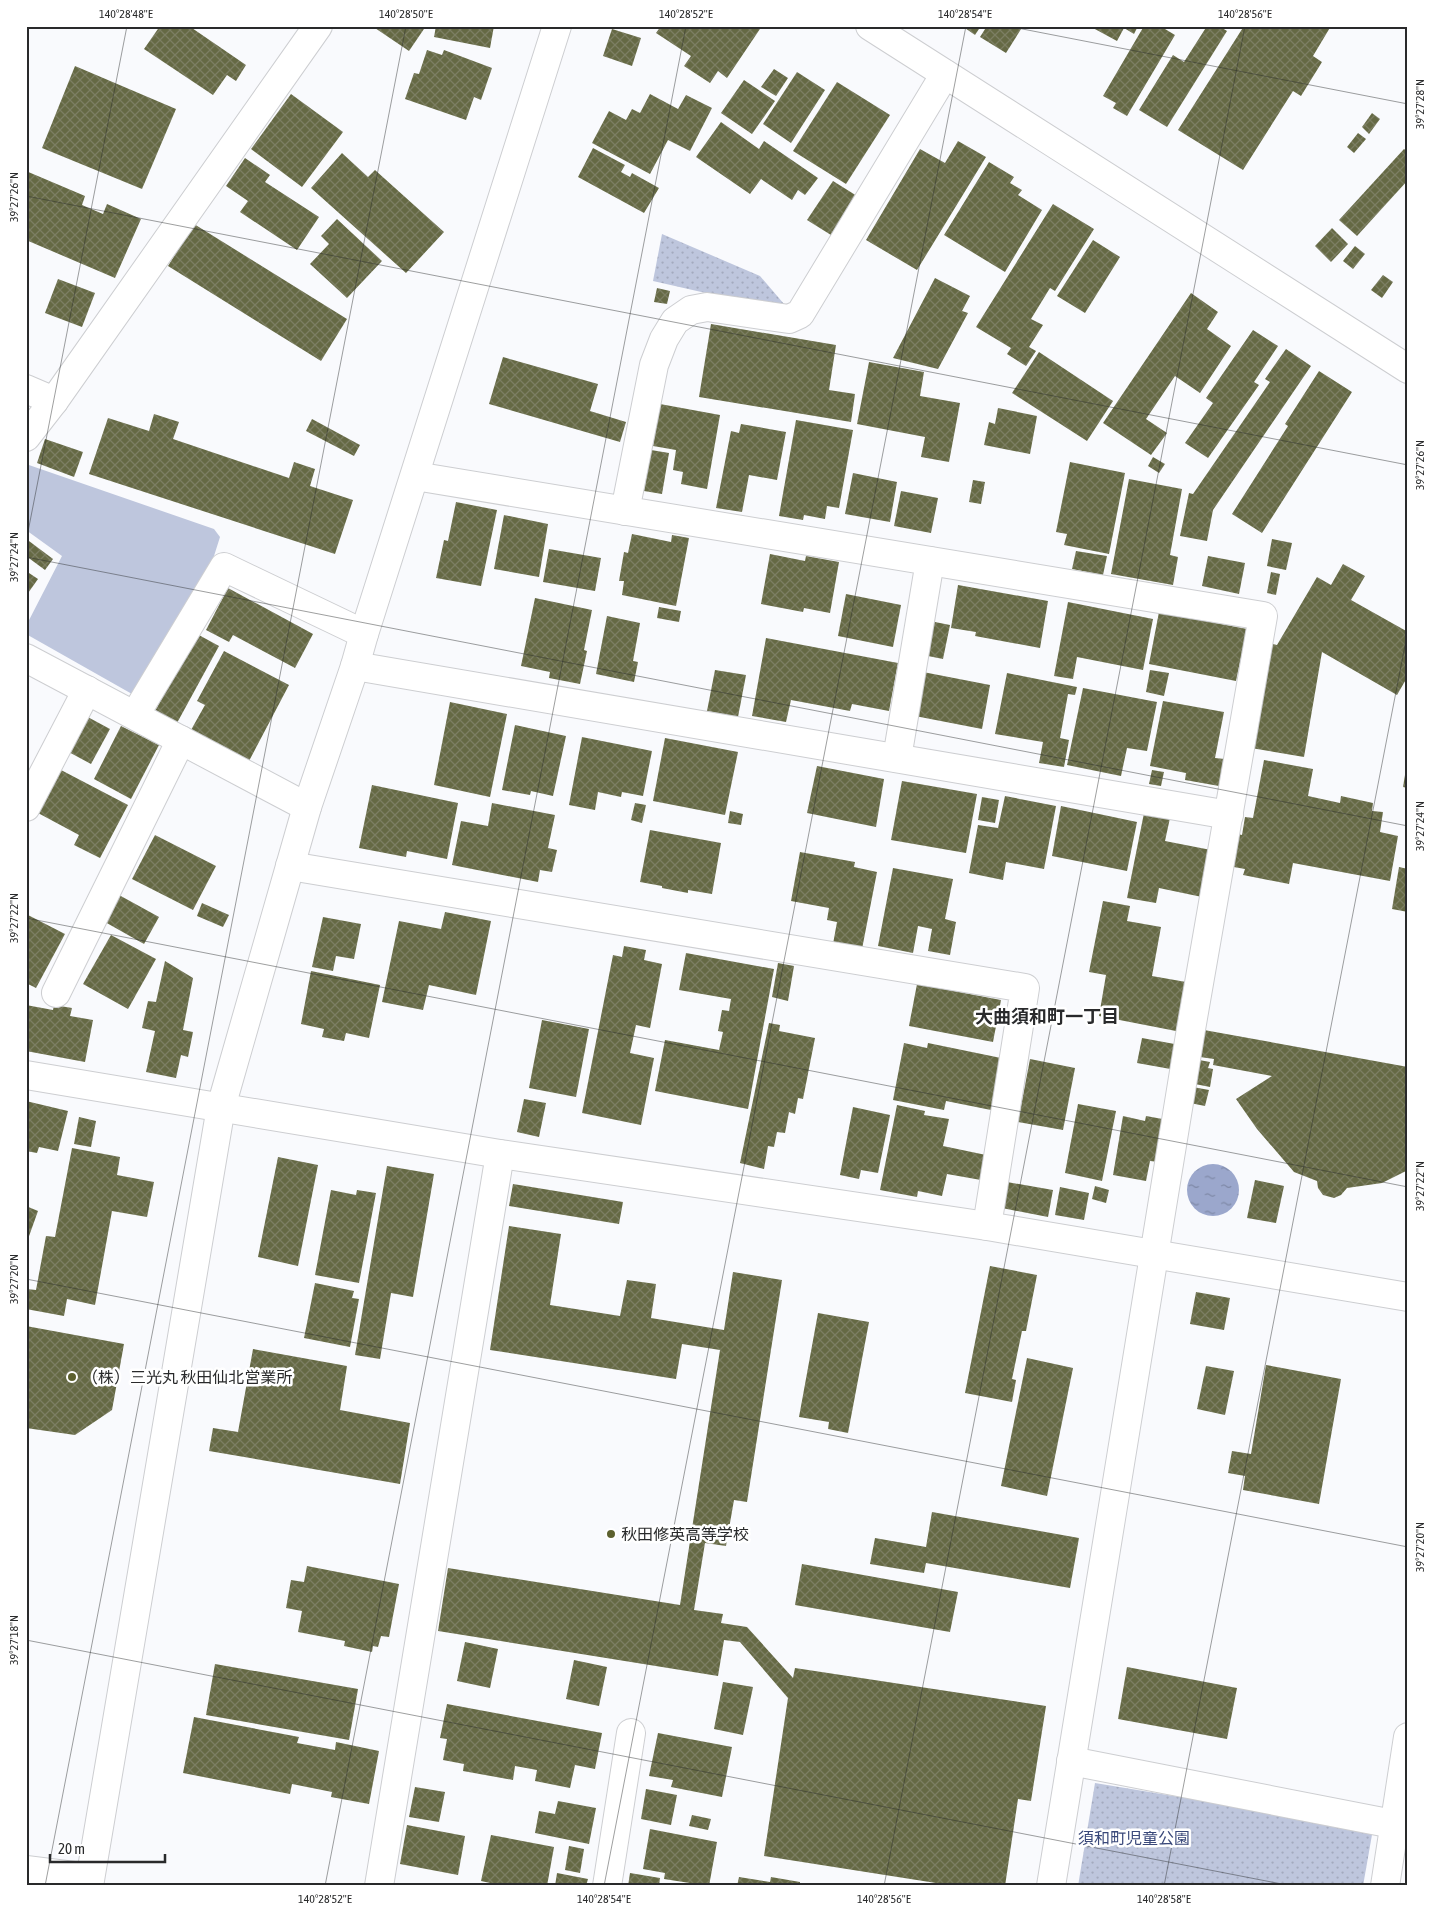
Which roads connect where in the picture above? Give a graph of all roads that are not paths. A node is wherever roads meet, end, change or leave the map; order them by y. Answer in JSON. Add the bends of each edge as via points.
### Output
{"nodes":[{"id":1,"x":318,"y":26,"type":"edge"},
{"id":2,"x":557,"y":26,"type":"edge"},
{"id":3,"x":870,"y":26,"type":"edge"},
{"id":4,"x":944,"y":74,"type":"junction"},
{"id":5,"x":1408,"y":369,"type":"edge"},
{"id":6,"x":26,"y":389,"type":"edge"},
{"id":7,"x":54,"y":401,"type":"junction"},
{"id":8,"x":26,"y":437,"type":"edge"},
{"id":9,"x":415,"y":476,"type":"junction"},
{"id":10,"x":625,"y":511,"type":"junction"},
{"id":11,"x":930,"y":561,"type":"junction"},
{"id":12,"x":364,"y":634,"type":"junction"},
{"id":13,"x":26,"y":658,"type":"edge"},
{"id":14,"x":355,"y":666,"type":"junction"},
{"id":15,"x":87,"y":690,"type":"junction"},
{"id":16,"x":135,"y":715,"type":"junction"},
{"id":17,"x":181,"y":740,"type":"junction"},
{"id":18,"x":897,"y":758,"type":"junction"},
{"id":19,"x":26,"y":807,"type":"edge"},
{"id":20,"x":307,"y":807,"type":"junction"},
{"id":21,"x":1229,"y":815,"type":"junction"},
{"id":22,"x":290,"y":866,"type":"junction"},
{"id":23,"x":56,"y":993,"type":"dead end"},
{"id":24,"x":26,"y":1075,"type":"edge"},
{"id":25,"x":221,"y":1107,"type":"junction"},
{"id":26,"x":500,"y":1154,"type":"junction"},
{"id":27,"x":987,"y":1226,"type":"junction"},
{"id":28,"x":1154,"y":1254,"type":"junction"},
{"id":29,"x":1408,"y":1297,"type":"edge"},
{"id":30,"x":631,"y":1732,"type":"dead end"},
{"id":31,"x":1408,"y":1737,"type":"edge"},
{"id":32,"x":1071,"y":1761,"type":"junction"},
{"id":33,"x":1393,"y":1824,"type":"junction"},
{"id":34,"x":26,"y":1870,"type":"edge"},
{"id":35,"x":90,"y":1882,"type":"edge"},
{"id":36,"x":379,"y":1886,"type":"edge"},
{"id":37,"x":607,"y":1886,"type":"edge"},
{"id":38,"x":1051,"y":1886,"type":"edge"},
{"id":39,"x":1385,"y":1886,"type":"edge"}],
"edges":[{"from":1,"to":7,"type":"street"},
{"from":2,"to":9,"type":"street"},
{"from":3,"to":4,"type":"street"},
{"from":4,"to":5,"type":"street"},
{"from":4,"to":10,"type":"street","via":[[800,314],[789,319],[707,307],[691,310],[675,322],[654,365]]},
{"from":6,"to":7,"type":"street"},
{"from":7,"to":8,"type":"street"},
{"from":9,"to":10,"type":"street"},
{"from":9,"to":12,"type":"street"},
{"from":10,"to":11,"type":"street"},
{"from":11,"to":18,"type":"street"},
{"from":11,"to":21,"type":"street","via":[[1262,616]]},
{"from":12,"to":14,"type":"street"},
{"from":12,"to":16,"type":"street","via":[[224,567]]},
{"from":13,"to":15,"type":"street"},
{"from":14,"to":18,"type":"street"},
{"from":14,"to":20,"type":"street"},
{"from":15,"to":16,"type":"street"},
{"from":15,"to":19,"type":"street"},
{"from":16,"to":17,"type":"street"},
{"from":17,"to":20,"type":"street"},
{"from":17,"to":23,"type":"street"},
{"from":18,"to":21,"type":"street"},
{"from":20,"to":22,"type":"street"},
{"from":21,"to":28,"type":"street"},
{"from":22,"to":25,"type":"street"},
{"from":22,"to":27,"type":"street","via":[[1025,988]]},
{"from":24,"to":25,"type":"street"},
{"from":25,"to":26,"type":"street"},
{"from":25,"to":35,"type":"street"},
{"from":26,"to":27,"type":"street"},
{"from":26,"to":36,"type":"street"},
{"from":27,"to":28,"type":"street"},
{"from":28,"to":29,"type":"street"},
{"from":28,"to":32,"type":"street"},
{"from":30,"to":37,"type":"street"},
{"from":31,"to":33,"type":"street"},
{"from":32,"to":33,"type":"street"},
{"from":32,"to":38,"type":"street"},
{"from":33,"to":39,"type":"street"},
{"from":34,"to":35,"type":"street"}]}
